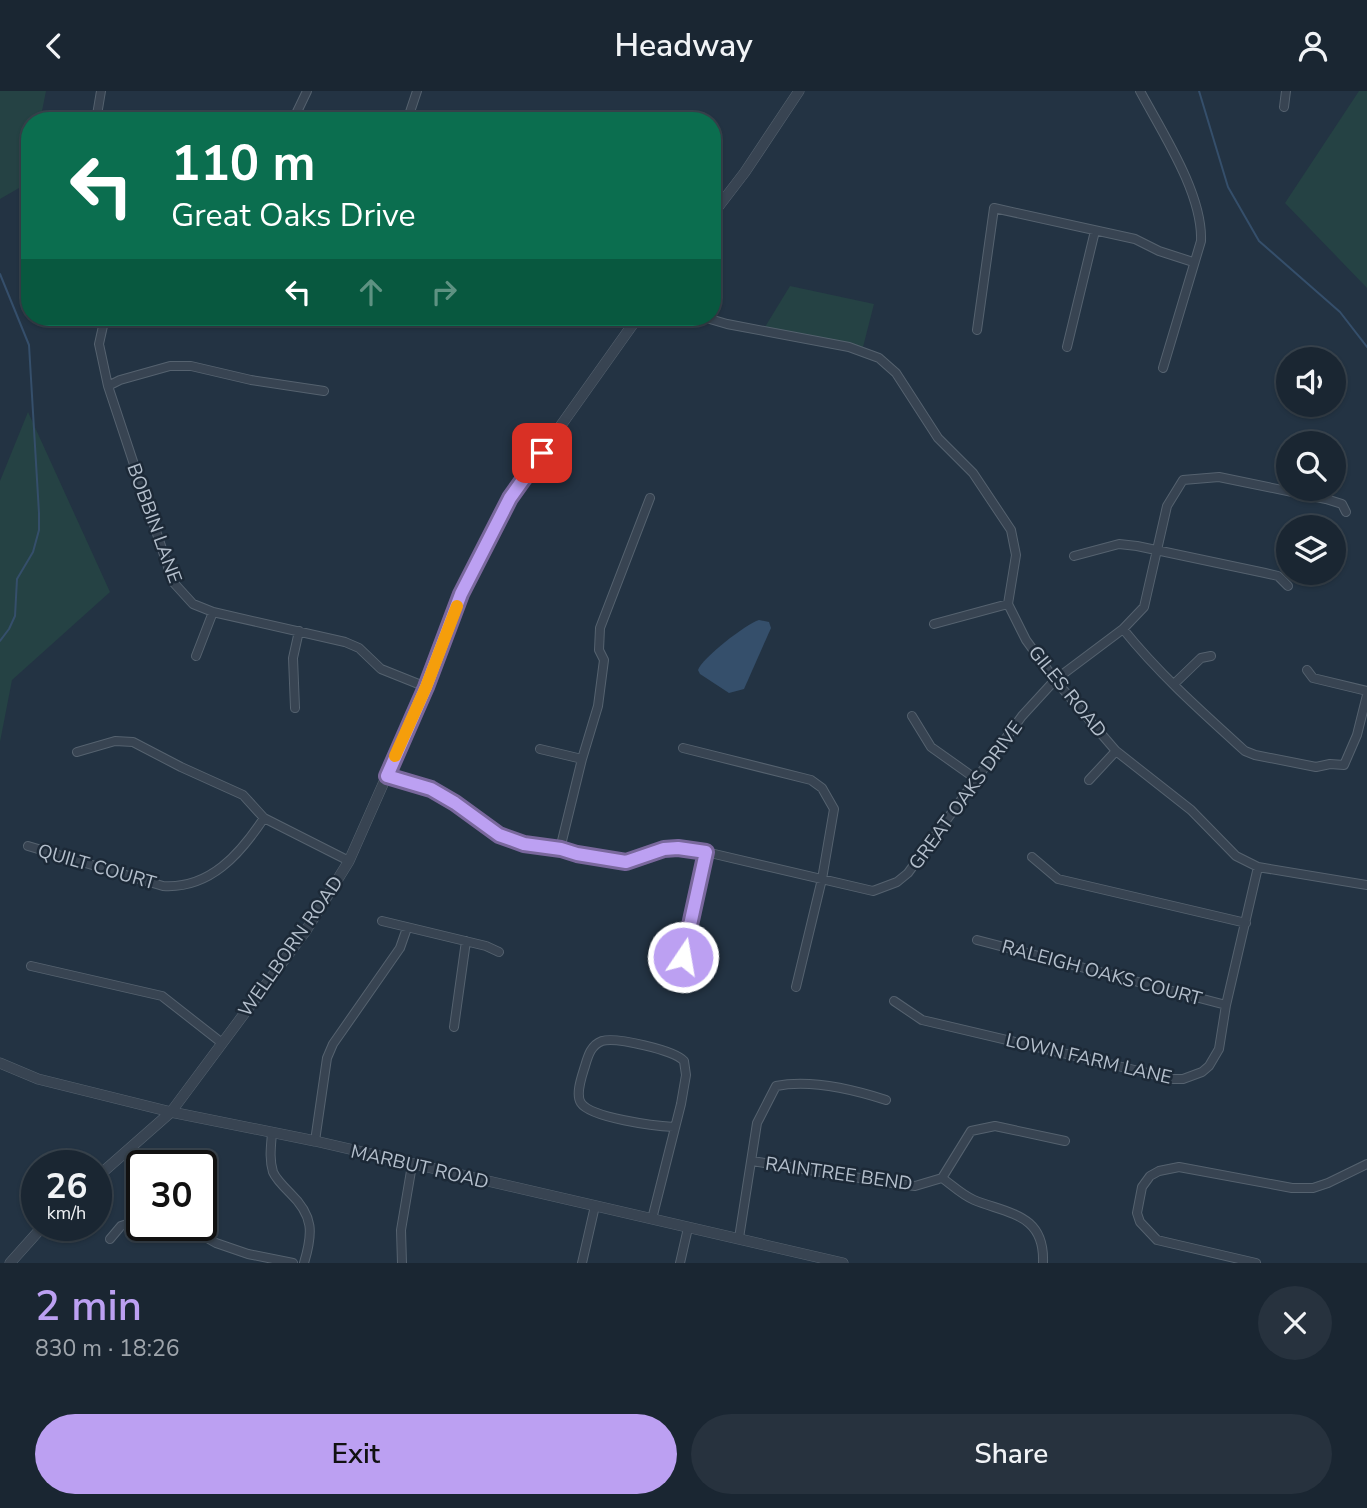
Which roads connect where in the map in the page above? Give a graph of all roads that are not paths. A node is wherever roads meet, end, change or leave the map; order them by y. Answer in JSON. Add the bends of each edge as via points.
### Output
{"nodes":[{"id":1,"x":101,"y":91,"type":"edge"},
{"id":2,"x":307,"y":91,"type":"edge"},
{"id":3,"x":417,"y":91,"type":"edge"},
{"id":4,"x":799,"y":91,"type":"edge"},
{"id":5,"x":1140,"y":91,"type":"edge"},
{"id":6,"x":1286,"y":91,"type":"edge"},
{"id":7,"x":1284,"y":107,"type":"dead end"},
{"id":8,"x":98,"y":112,"type":"edge"},
{"id":9,"x":297,"y":112,"type":"edge"},
{"id":10,"x":410,"y":112,"type":"edge"},
{"id":11,"x":721,"y":203,"type":"edge"},
{"id":12,"x":1095,"y":231,"type":"junction"},
{"id":13,"x":1193,"y":262,"type":"junction"},
{"id":14,"x":721,"y":322,"type":"edge"},
{"id":15,"x":102,"y":326,"type":"edge"},
{"id":16,"x":632,"y":326,"type":"edge"},
{"id":17,"x":976,"y":330,"type":"dead end"},
{"id":18,"x":1067,"y":347,"type":"dead end"},
{"id":19,"x":1163,"y":367,"type":"dead end"},
{"id":20,"x":108,"y":386,"type":"junction"},
{"id":21,"x":324,"y":391,"type":"dead end"},
{"id":22,"x":650,"y":498,"type":"dead end"},
{"id":23,"x":1346,"y":512,"type":"dead end"},
{"id":24,"x":1157,"y":550,"type":"junction"},
{"id":25,"x":1074,"y":556,"type":"dead end"},
{"id":26,"x":1288,"y":586,"type":"dead end"},
{"id":27,"x":1009,"y":604,"type":"junction"},
{"id":28,"x":213,"y":612,"type":"junction"},
{"id":29,"x":934,"y":624,"type":"dead end"},
{"id":30,"x":1124,"y":629,"type":"junction"},
{"id":31,"x":299,"y":631,"type":"junction"},
{"id":32,"x":196,"y":656,"type":"dead end"},
{"id":33,"x":1211,"y":656,"type":"dead end"},
{"id":34,"x":1307,"y":670,"type":"dead end"},
{"id":35,"x":1055,"y":680,"type":"junction"},
{"id":36,"x":1174,"y":684,"type":"junction"},
{"id":37,"x":426,"y":687,"type":"junction"},
{"id":38,"x":1367,"y":693,"type":"edge"},
{"id":39,"x":295,"y":708,"type":"dead end"},
{"id":40,"x":912,"y":716,"type":"dead end"},
{"id":41,"x":683,"y":748,"type":"dead end"},
{"id":42,"x":540,"y":750,"type":"dead end"},
{"id":43,"x":1116,"y":751,"type":"junction"},
{"id":44,"x":77,"y":752,"type":"dead end"},
{"id":45,"x":582,"y":759,"type":"junction"},
{"id":46,"x":387,"y":776,"type":"junction"},
{"id":47,"x":976,"y":779,"type":"junction"},
{"id":48,"x":1089,"y":780,"type":"dead end"},
{"id":49,"x":264,"y":818,"type":"junction"},
{"id":50,"x":28,"y":846,"type":"dead end"},
{"id":51,"x":561,"y":849,"type":"junction"},
{"id":52,"x":706,"y":852,"type":"junction"},
{"id":53,"x":1032,"y":857,"type":"dead end"},
{"id":54,"x":349,"y":861,"type":"junction"},
{"id":55,"x":1258,"y":867,"type":"junction"},
{"id":56,"x":821,"y":879,"type":"junction"},
{"id":57,"x":1367,"y":885,"type":"edge"},
{"id":58,"x":382,"y":921,"type":"dead end"},
{"id":59,"x":1246,"y":923,"type":"junction"},
{"id":60,"x":407,"y":928,"type":"junction"},
{"id":61,"x":977,"y":940,"type":"dead end"},
{"id":62,"x":466,"y":941,"type":"junction"},
{"id":63,"x":499,"y":952,"type":"dead end"},
{"id":64,"x":683,"y":957,"type":"dead end"},
{"id":65,"x":31,"y":966,"type":"dead end"},
{"id":66,"x":796,"y":987,"type":"dead end"},
{"id":67,"x":894,"y":1001,"type":"dead end"},
{"id":68,"x":1226,"y":1005,"type":"junction"},
{"id":69,"x":454,"y":1027,"type":"dead end"},
{"id":70,"x":222,"y":1043,"type":"junction"},
{"id":71,"x":0,"y":1063,"type":"edge"},
{"id":72,"x":886,"y":1100,"type":"dead end"},
{"id":73,"x":151,"y":1107,"type":"junction"},
{"id":74,"x":171,"y":1112,"type":"junction"},
{"id":75,"x":674,"y":1127,"type":"junction"},
{"id":76,"x":154,"y":1129,"type":"junction"},
{"id":77,"x":272,"y":1133,"type":"junction"},
{"id":78,"x":315,"y":1141,"type":"junction"},
{"id":79,"x":1065,"y":1141,"type":"dead end"},
{"id":80,"x":752,"y":1161,"type":"junction"},
{"id":81,"x":112,"y":1164,"type":"edge"},
{"id":82,"x":1367,"y":1164,"type":"edge"},
{"id":83,"x":412,"y":1165,"type":"junction"},
{"id":84,"x":942,"y":1178,"type":"junction"},
{"id":85,"x":595,"y":1206,"type":"junction"},
{"id":86,"x":652,"y":1219,"type":"junction"},
{"id":87,"x":126,"y":1224,"type":"edge"},
{"id":88,"x":688,"y":1228,"type":"junction"},
{"id":89,"x":112,"y":1237,"type":"edge"},
{"id":90,"x":739,"y":1238,"type":"junction"},
{"id":91,"x":30,"y":1241,"type":"edge"},
{"id":92,"x":212,"y":1241,"type":"edge"},
{"id":93,"x":813,"y":1260,"type":"edge"},
{"id":94,"x":10,"y":1263,"type":"edge"},
{"id":95,"x":293,"y":1263,"type":"edge"},
{"id":96,"x":304,"y":1263,"type":"edge"},
{"id":97,"x":402,"y":1263,"type":"edge"},
{"id":98,"x":582,"y":1263,"type":"edge"},
{"id":99,"x":680,"y":1263,"type":"edge"},
{"id":100,"x":843,"y":1263,"type":"edge"},
{"id":101,"x":1043,"y":1263,"type":"edge"},
{"id":102,"x":1256,"y":1263,"type":"edge"}],
"edges":[{"from":1,"to":8,"type":"street"},
{"from":2,"to":9,"type":"street"},
{"from":3,"to":10,"type":"street"},
{"from":4,"to":11,"type":"street"},
{"from":5,"to":13,"type":"street","via":[[1175,156],[1199,215],[1201,241]]},
{"from":6,"to":7,"type":"street"},
{"from":12,"to":13,"type":"street","via":[[1135,239]]},
{"from":12,"to":17,"type":"street","via":[[994,208]]},
{"from":12,"to":18,"type":"street"},
{"from":13,"to":19,"type":"street"},
{"from":14,"to":27,"type":"street","via":[[865,351],[896,373],[938,438],[973,473],[1011,530],[1016,555]]},
{"from":15,"to":20,"type":"street","name":"BOBBIN LANE","via":[[99,344]]},
{"from":16,"to":37,"type":"street","name":"WELLBORN ROAD","via":[[510,498],[461,594]]},
{"from":20,"to":21,"type":"street","via":[[170,366],[191,366]]},
{"from":20,"to":28,"type":"street","name":"BOBBIN LANE","via":[[173,582],[193,604]]},
{"from":22,"to":45,"type":"street","via":[[600,628],[599,650],[604,660],[598,706]]},
{"from":23,"to":24,"type":"street","name":"GREAT OAKS DRIVE","via":[[1342,504],[1326,499],[1231,479],[1183,480],[1167,506]]},
{"from":24,"to":25,"type":"street","via":[[1119,544]]},
{"from":24,"to":26,"type":"street","via":[[1271,574]]},
{"from":24,"to":30,"type":"street","name":"GREAT OAKS DRIVE","via":[[1144,607]]},
{"from":27,"to":29,"type":"street"},
{"from":27,"to":35,"type":"street","name":"GILES ROAD","via":[[1026,640]]},
{"from":28,"to":31,"type":"street","name":"BOBBIN LANE"},
{"from":28,"to":32,"type":"street"},
{"from":30,"to":35,"type":"street","name":"GREAT OAKS DRIVE"},
{"from":30,"to":36,"type":"street"},
{"from":31,"to":37,"type":"street","name":"BOBBIN LANE","via":[[359,648],[381,669]]},
{"from":31,"to":39,"type":"street","via":[[293,659]]},
{"from":33,"to":36,"type":"street","via":[[1201,658]]},
{"from":34,"to":38,"type":"street","via":[[1313,678]]},
{"from":35,"to":43,"type":"street","name":"GILES ROAD"},
{"from":35,"to":47,"type":"street","name":"GREAT OAKS DRIVE"},
{"from":36,"to":38,"type":"street","via":[[1245,751],[1316,767],[1344,765]]},
{"from":37,"to":46,"type":"street","name":"WELLBORN ROAD"},
{"from":40,"to":47,"type":"street","via":[[931,747]]},
{"from":41,"to":56,"type":"street","via":[[811,780],[822,788],[834,809]]},
{"from":42,"to":45,"type":"street"},
{"from":43,"to":48,"type":"street"},
{"from":43,"to":55,"type":"street","name":"GILES ROAD","via":[[1191,810],[1236,856]]},
{"from":44,"to":49,"type":"street","via":[[115,741],[133,742],[243,795]]},
{"from":45,"to":51,"type":"street"},
{"from":46,"to":51,"type":"street","name":"GREAT OAKS DRIVE","via":[[431,789],[499,835]]},
{"from":46,"to":54,"type":"street","name":"WELLBORN ROAD"},
{"from":47,"to":56,"type":"street","name":"GREAT OAKS DRIVE","via":[[897,882],[873,891]]},
{"from":49,"to":50,"type":"street","name":"QUILT COURT","via":[[234,857],[197,882],[180,887]]},
{"from":49,"to":54,"type":"street"},
{"from":51,"to":52,"type":"street","name":"GREAT OAKS DRIVE","via":[[626,862],[664,849]]},
{"from":52,"to":56,"type":"street","name":"GREAT OAKS DRIVE"},
{"from":52,"to":64,"type":"street"},
{"from":53,"to":59,"type":"street","via":[[1058,879]]},
{"from":54,"to":70,"type":"street","name":"WELLBORN ROAD","via":[[305,932]]},
{"from":55,"to":57,"type":"street","name":"GILES ROAD"},
{"from":55,"to":59,"type":"street","name":"LOWN FARM LANE"},
{"from":56,"to":66,"type":"street"},
{"from":58,"to":60,"type":"street"},
{"from":59,"to":68,"type":"street","name":"LOWN FARM LANE"},
{"from":60,"to":62,"type":"street"},
{"from":60,"to":78,"type":"street","via":[[400,948],[333,1044]]},
{"from":61,"to":68,"type":"street","name":"RALEIGH OAKS COURT"},
{"from":62,"to":63,"type":"street"},
{"from":62,"to":69,"type":"street"},
{"from":65,"to":70,"type":"street","via":[[162,996]]},
{"from":67,"to":68,"type":"street","name":"LOWN FARM LANE","via":[[922,1020],[1173,1079],[1193,1077],[1215,1058]]},
{"from":70,"to":74,"type":"street","name":"WELLBORN ROAD"},
{"from":71,"to":73,"type":"street","name":"MARBUT ROAD","via":[[38,1079]]},
{"from":72,"to":80,"type":"street","via":[[813,1084],[776,1086],[757,1122]]},
{"from":73,"to":74,"type":"street","name":"MARBUT ROAD"},
{"from":73,"to":76,"type":"street"},
{"from":74,"to":76,"type":"street","name":"WELLBORN ROAD"},
{"from":74,"to":77,"type":"street","name":"MARBUT ROAD"},
{"from":75,"to":75,"type":"street","via":[[684,1061],[671,1053],[622,1041],[594,1045],[582,1077],[582,1104],[596,1112]]},
{"from":75,"to":86,"type":"street"},
{"from":76,"to":81,"type":"street","name":"WELLBORN ROAD"},
{"from":77,"to":78,"type":"street","name":"MARBUT ROAD"},
{"from":77,"to":96,"type":"street","via":[[274,1174],[305,1207],[310,1223],[311,1240]]},
{"from":78,"to":83,"type":"street","name":"MARBUT ROAD"},
{"from":79,"to":84,"type":"street","name":"RAINTREE BEND","via":[[995,1126],[971,1131]]},
{"from":80,"to":84,"type":"street","name":"RAINTREE BEND","via":[[915,1186]]},
{"from":80,"to":90,"type":"street"},
{"from":82,"to":102,"type":"street","via":[[1313,1188],[1179,1167],[1150,1176],[1142,1187],[1137,1213],[1157,1240]]},
{"from":83,"to":85,"type":"street","name":"MARBUT ROAD"},
{"from":83,"to":97,"type":"street","via":[[401,1230]]},
{"from":84,"to":101,"type":"street","via":[[967,1196],[1019,1215],[1038,1235]]},
{"from":85,"to":86,"type":"street","name":"MARBUT ROAD"},
{"from":85,"to":98,"type":"street"},
{"from":86,"to":88,"type":"street","name":"MARBUT ROAD"},
{"from":87,"to":89,"type":"street"},
{"from":88,"to":90,"type":"street","name":"MARBUT ROAD"},
{"from":88,"to":99,"type":"street"},
{"from":90,"to":93,"type":"street","name":"MARBUT ROAD"},
{"from":91,"to":94,"type":"street"},
{"from":92,"to":95,"type":"street"},
{"from":93,"to":100,"type":"street","name":"MARBUT ROAD"}]}
